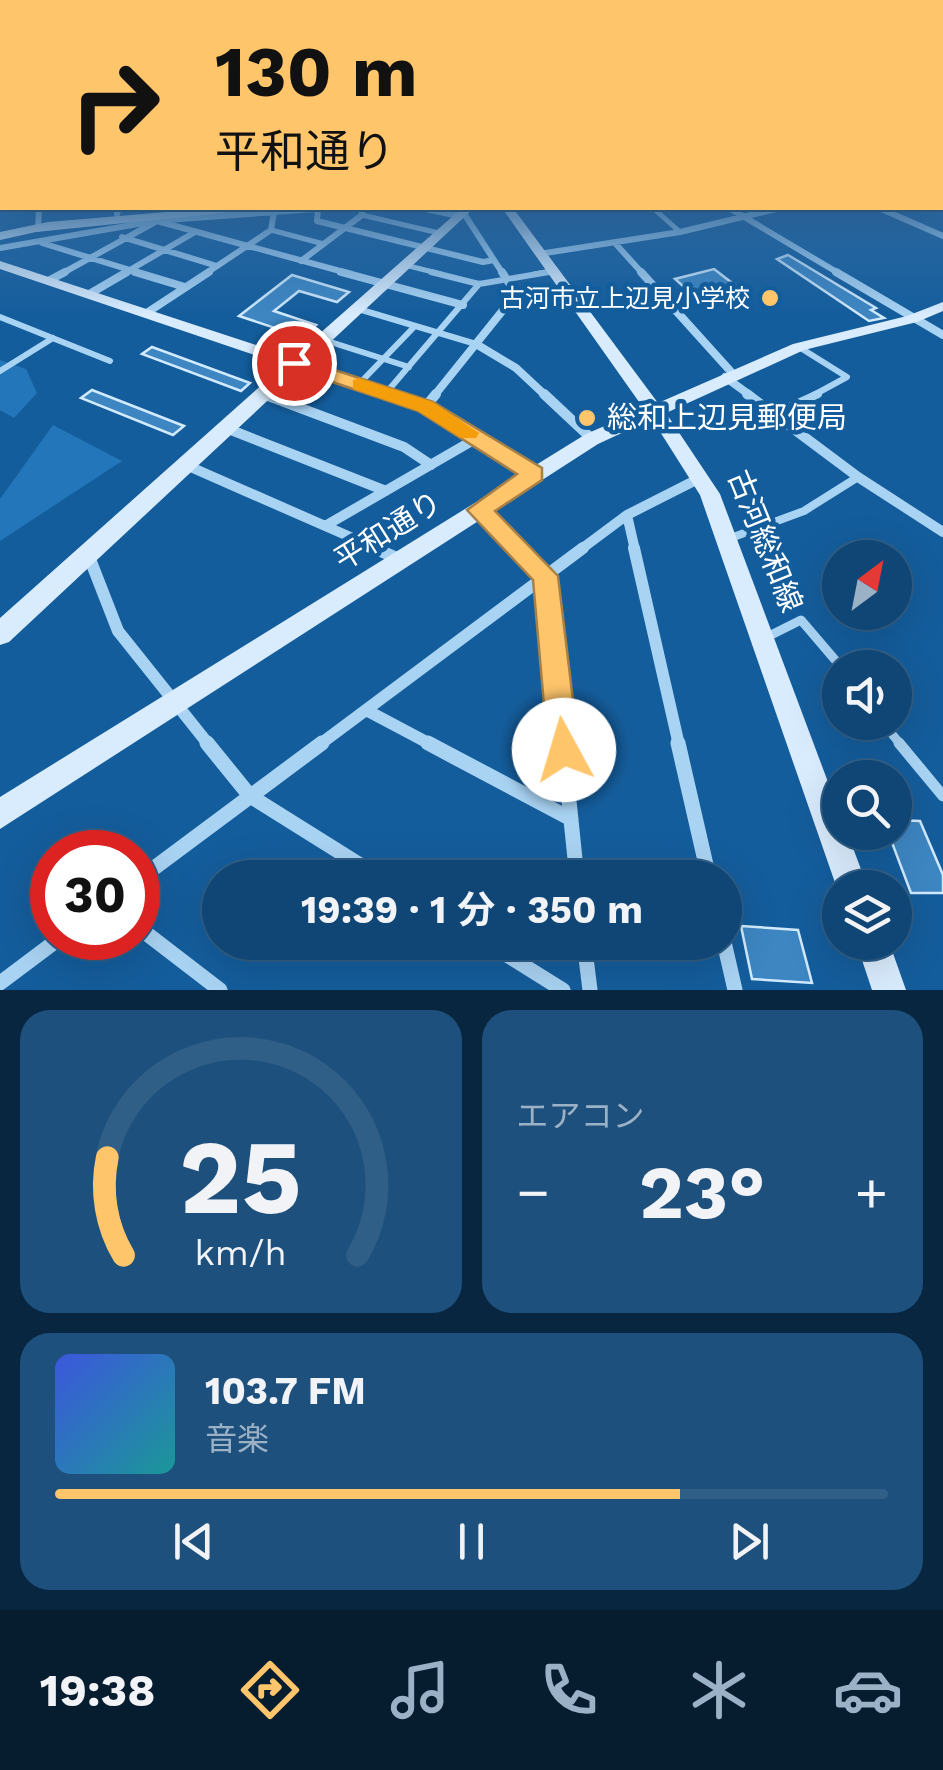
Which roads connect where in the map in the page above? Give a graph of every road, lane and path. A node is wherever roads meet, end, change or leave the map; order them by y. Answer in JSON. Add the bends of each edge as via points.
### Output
{"nodes":[{"id":1,"x":37,"y":222,"type":"edge"},
{"id":2,"x":80,"y":222,"type":"edge"},
{"id":3,"x":112,"y":222,"type":"edge"},
{"id":4,"x":149,"y":222,"type":"edge"},
{"id":5,"x":155,"y":222,"type":"edge"},
{"id":6,"x":161,"y":222,"type":"edge"},
{"id":7,"x":272,"y":222,"type":"edge"},
{"id":8,"x":323,"y":222,"type":"edge"},
{"id":9,"x":351,"y":222,"type":"edge"},
{"id":10,"x":402,"y":222,"type":"edge"},
{"id":11,"x":452,"y":222,"type":"edge"},
{"id":12,"x":470,"y":222,"type":"edge"},
{"id":13,"x":517,"y":222,"type":"edge"},
{"id":14,"x":669,"y":222,"type":"edge"},
{"id":15,"x":726,"y":222,"type":"edge"},
{"id":16,"x":753,"y":222,"type":"edge"},
{"id":17,"x":911,"y":222,"type":"edge"},
{"id":18,"x":345,"y":228,"type":"junction"},
{"id":19,"x":79,"y":229,"type":"junction"},
{"id":20,"x":97,"y":230,"type":"junction"},
{"id":21,"x":271,"y":230,"type":"junction"},
{"id":22,"x":195,"y":232,"type":"junction"},
{"id":23,"x":680,"y":232,"type":"junction"},
{"id":24,"x":440,"y":233,"type":"junction"},
{"id":25,"x":37,"y":235,"type":"junction"},
{"id":26,"x":0,"y":236,"type":"edge"},
{"id":27,"x":943,"y":236,"type":"edge"},
{"id":28,"x":126,"y":238,"type":"junction"},
{"id":29,"x":616,"y":243,"type":"junction"},
{"id":30,"x":324,"y":244,"type":"junction"},
{"id":31,"x":248,"y":246,"type":"junction"},
{"id":32,"x":424,"y":247,"type":"junction"},
{"id":33,"x":0,"y":248,"type":"edge"},
{"id":34,"x":164,"y":250,"type":"junction"},
{"id":35,"x":90,"y":258,"type":"junction"},
{"id":36,"x":494,"y":260,"type":"junction"},
{"id":37,"x":301,"y":261,"type":"junction"},
{"id":38,"x":545,"y":262,"type":"junction"},
{"id":39,"x":0,"y":264,"type":"edge"},
{"id":40,"x":404,"y":264,"type":"junction"},
{"id":41,"x":218,"y":266,"type":"junction"},
{"id":42,"x":130,"y":270,"type":"junction"},
{"id":43,"x":50,"y":280,"type":"junction"},
{"id":44,"x":506,"y":280,"type":"junction"},
{"id":45,"x":383,"y":283,"type":"junction"},
{"id":46,"x":480,"y":284,"type":"junction"},
{"id":47,"x":185,"y":287,"type":"junction"},
{"id":48,"x":91,"y":294,"type":"junction"},
{"id":49,"x":462,"y":305,"type":"junction"},
{"id":50,"x":943,"y":306,"type":"edge"},
{"id":51,"x":356,"y":308,"type":"junction"},
{"id":52,"x":148,"y":312,"type":"junction"},
{"id":53,"x":0,"y":316,"type":"edge"},
{"id":54,"x":912,"y":319,"type":"junction"},
{"id":55,"x":416,"y":326,"type":"junction"},
{"id":56,"x":438,"y":333,"type":"junction"},
{"id":57,"x":943,"y":335,"type":"edge"},
{"id":58,"x":53,"y":338,"type":"junction"},
{"id":59,"x":321,"y":338,"type":"junction"},
{"id":60,"x":476,"y":344,"type":"junction"},
{"id":61,"x":800,"y":348,"type":"junction"},
{"id":62,"x":384,"y":359,"type":"junction"},
{"id":63,"x":110,"y":360,"type":"dead end"},
{"id":64,"x":294,"y":363,"type":"junction"},
{"id":65,"x":409,"y":366,"type":"junction"},
{"id":66,"x":0,"y":371,"type":"edge"},
{"id":67,"x":729,"y":376,"type":"junction"},
{"id":68,"x":360,"y":384,"type":"junction"},
{"id":69,"x":386,"y":393,"type":"junction"},
{"id":70,"x":262,"y":394,"type":"junction"},
{"id":71,"x":426,"y":406,"type":"junction"},
{"id":72,"x":652,"y":409,"type":"junction"},
{"id":73,"x":774,"y":414,"type":"junction"},
{"id":74,"x":225,"y":427,"type":"junction"},
{"id":75,"x":477,"y":438,"type":"junction"},
{"id":76,"x":592,"y":438,"type":"junction"},
{"id":77,"x":185,"y":464,"type":"junction"},
{"id":78,"x":431,"y":465,"type":"junction"},
{"id":79,"x":534,"y":474,"type":"junction"},
{"id":80,"x":701,"y":477,"type":"junction"},
{"id":81,"x":858,"y":477,"type":"junction"},
{"id":82,"x":386,"y":492,"type":"junction"},
{"id":83,"x":478,"y":510,"type":"junction"},
{"id":84,"x":627,"y":515,"type":"junction"},
{"id":85,"x":325,"y":526,"type":"junction"},
{"id":86,"x":943,"y":532,"type":"edge"},
{"id":87,"x":728,"y":539,"type":"junction"},
{"id":88,"x":88,"y":554,"type":"junction"},
{"id":89,"x":400,"y":559,"type":"junction"},
{"id":90,"x":546,"y":576,"type":"junction"},
{"id":91,"x":0,"y":634,"type":"edge"},
{"id":92,"x":763,"y":638,"type":"junction"},
{"id":93,"x":827,"y":650,"type":"edge"},
{"id":94,"x":175,"y":702,"type":"junction"},
{"id":95,"x":366,"y":710,"type":"junction"},
{"id":96,"x":897,"y":740,"type":"edge"},
{"id":97,"x":250,"y":796,"type":"junction"},
{"id":98,"x":943,"y":796,"type":"edge"},
{"id":99,"x":0,"y":814,"type":"edge"},
{"id":100,"x":571,"y":819,"type":"junction"},
{"id":101,"x":353,"y":860,"type":"edge"},
{"id":102,"x":575,"y":860,"type":"edge"},
{"id":103,"x":705,"y":860,"type":"edge"},
{"id":104,"x":160,"y":864,"type":"edge"},
{"id":105,"x":846,"y":870,"type":"edge"},
{"id":106,"x":160,"y":944,"type":"edge"},
{"id":107,"x":31,"y":960,"type":"edge"},
{"id":108,"x":515,"y":960,"type":"edge"},
{"id":109,"x":586,"y":960,"type":"edge"},
{"id":110,"x":728,"y":960,"type":"edge"},
{"id":111,"x":878,"y":960,"type":"edge"},
{"id":112,"x":0,"y":983,"type":"edge"},
{"id":113,"x":220,"y":990,"type":"edge"},
{"id":114,"x":563,"y":990,"type":"edge"},
{"id":115,"x":590,"y":990,"type":"edge"},
{"id":116,"x":735,"y":990,"type":"edge"},
{"id":117,"x":889,"y":990,"type":"edge"}],
"edges":[{"from":1,"to":25,"type":"street"},
{"from":2,"to":25,"type":"street"},
{"from":3,"to":19,"type":"street"},
{"from":4,"to":20,"type":"street"},
{"from":5,"to":28,"type":"street"},
{"from":6,"to":22,"type":"street"},
{"from":7,"to":21,"type":"street"},
{"from":8,"to":18,"type":"street"},
{"from":9,"to":18,"type":"street"},
{"from":10,"to":24,"type":"lane"},
{"from":11,"to":24,"type":"street"},
{"from":12,"to":36,"type":"street"},
{"from":13,"to":38,"type":"street","name":"古河総和線"},
{"from":14,"to":23,"type":"lane"},
{"from":15,"to":23,"type":"street"},
{"from":16,"to":54,"type":"street"},
{"from":17,"to":27,"type":"street"},
{"from":18,"to":30,"type":"street"},
{"from":18,"to":32,"type":"street"},
{"from":19,"to":20,"type":"street"},
{"from":19,"to":25,"type":"street"},
{"from":20,"to":28,"type":"street"},
{"from":21,"to":30,"type":"lane"},
{"from":21,"to":31,"type":"street"},
{"from":22,"to":31,"type":"street"},
{"from":22,"to":34,"type":"street"},
{"from":23,"to":29,"type":"street"},
{"from":24,"to":32,"type":"street"},
{"from":25,"to":26,"type":"street"},
{"from":25,"to":33,"type":"street"},
{"from":25,"to":35,"type":"street"},
{"from":28,"to":34,"type":"street"},
{"from":28,"to":35,"type":"street"},
{"from":29,"to":38,"type":"street"},
{"from":29,"to":67,"type":"street"},
{"from":30,"to":37,"type":"street"},
{"from":31,"to":37,"type":"street"},
{"from":31,"to":41,"type":"street"},
{"from":32,"to":36,"type":"street"},
{"from":32,"to":40,"type":"street"},
{"from":34,"to":41,"type":"street"},
{"from":34,"to":42,"type":"street"},
{"from":35,"to":42,"type":"street"},
{"from":35,"to":43,"type":"street"},
{"from":36,"to":44,"type":"street"},
{"from":37,"to":45,"type":"street"},
{"from":38,"to":44,"type":"lane"},
{"from":38,"to":72,"type":"street","name":"古河総和線"},
{"from":39,"to":43,"type":"street"},
{"from":40,"to":45,"type":"street"},
{"from":40,"to":46,"type":"lane"},
{"from":41,"to":47,"type":"street"},
{"from":42,"to":47,"type":"street"},
{"from":42,"to":48,"type":"street"},
{"from":43,"to":48,"type":"street"},
{"from":44,"to":46,"type":"lane"},
{"from":44,"to":60,"type":"street","via":[[516,294]]},
{"from":45,"to":49,"type":"street"},
{"from":45,"to":51,"type":"street"},
{"from":46,"to":49,"type":"lane"},
{"from":47,"to":52,"type":"street"},
{"from":48,"to":52,"type":"street"},
{"from":49,"to":56,"type":"lane"},
{"from":50,"to":54,"type":"street","name":"平和通り"},
{"from":51,"to":55,"type":"lane"},
{"from":51,"to":59,"type":"street"},
{"from":52,"to":64,"type":"street"},
{"from":53,"to":58,"type":"lane"},
{"from":54,"to":57,"type":"street"},
{"from":54,"to":61,"type":"street","name":"平和通り"},
{"from":55,"to":56,"type":"lane"},
{"from":55,"to":62,"type":"lane"},
{"from":56,"to":60,"type":"lane"},
{"from":56,"to":65,"type":"lane"},
{"from":58,"to":63,"type":"lane"},
{"from":58,"to":66,"type":"lane"},
{"from":59,"to":62,"type":"lane"},
{"from":59,"to":64,"type":"street"},
{"from":60,"to":71,"type":"street"},
{"from":60,"to":76,"type":"street","via":[[516,368]]},
{"from":61,"to":67,"type":"street","name":"平和通り"},
{"from":61,"to":73,"type":"lane","via":[[846,381]]},
{"from":62,"to":65,"type":"lane"},
{"from":62,"to":68,"type":"lane"},
{"from":64,"to":68,"type":"street"},
{"from":64,"to":70,"type":"street"},
{"from":65,"to":69,"type":"lane"},
{"from":67,"to":72,"type":"street","name":"平和通り"},
{"from":67,"to":73,"type":"street"},
{"from":68,"to":69,"type":"street"},
{"from":69,"to":71,"type":"street"},
{"from":70,"to":74,"type":"street"},
{"from":70,"to":78,"type":"street","via":[[404,447]]},
{"from":71,"to":75,"type":"street"},
{"from":72,"to":76,"type":"street","name":"平和通り"},
{"from":72,"to":80,"type":"street","name":"古河総和線"},
{"from":73,"to":81,"type":"street"},
{"from":74,"to":77,"type":"street"},
{"from":74,"to":82,"type":"street"},
{"from":75,"to":78,"type":"street"},
{"from":75,"to":79,"type":"street"},
{"from":76,"to":79,"type":"street","name":"平和通り"},
{"from":77,"to":85,"type":"street"},
{"from":77,"to":88,"type":"street"},
{"from":78,"to":82,"type":"street"},
{"from":79,"to":83,"type":"street","name":"平和通り"},
{"from":80,"to":84,"type":"street"},
{"from":80,"to":87,"type":"street","name":"古河総和線"},
{"from":81,"to":86,"type":"street"},
{"from":81,"to":87,"type":"lane","via":[[804,511]]},
{"from":82,"to":85,"type":"street"},
{"from":83,"to":89,"type":"street","name":"平和通り"},
{"from":83,"to":90,"type":"street"},
{"from":84,"to":90,"type":"street"},
{"from":84,"to":103,"type":"street"},
{"from":85,"to":89,"type":"street"},
{"from":87,"to":92,"type":"street","name":"古河総和線"},
{"from":88,"to":91,"type":"street"},
{"from":88,"to":94,"type":"street","via":[[118,631]]},
{"from":89,"to":94,"type":"street","name":"平和通り"},
{"from":90,"to":95,"type":"street"},
{"from":90,"to":100,"type":"street"},
{"from":92,"to":93,"type":"lane","via":[[801,620]]},
{"from":92,"to":105,"type":"street","name":"古河総和線"},
{"from":94,"to":97,"type":"street"},
{"from":94,"to":99,"type":"street","name":"平和通り"},
{"from":95,"to":97,"type":"street"},
{"from":95,"to":100,"type":"street"},
{"from":96,"to":98,"type":"lane"},
{"from":97,"to":101,"type":"street"},
{"from":97,"to":104,"type":"street"},
{"from":100,"to":102,"type":"street"},
{"from":106,"to":113,"type":"street"},
{"from":107,"to":112,"type":"street"},
{"from":108,"to":114,"type":"street"},
{"from":109,"to":115,"type":"street"},
{"from":110,"to":116,"type":"street"},
{"from":111,"to":117,"type":"street"}]}
